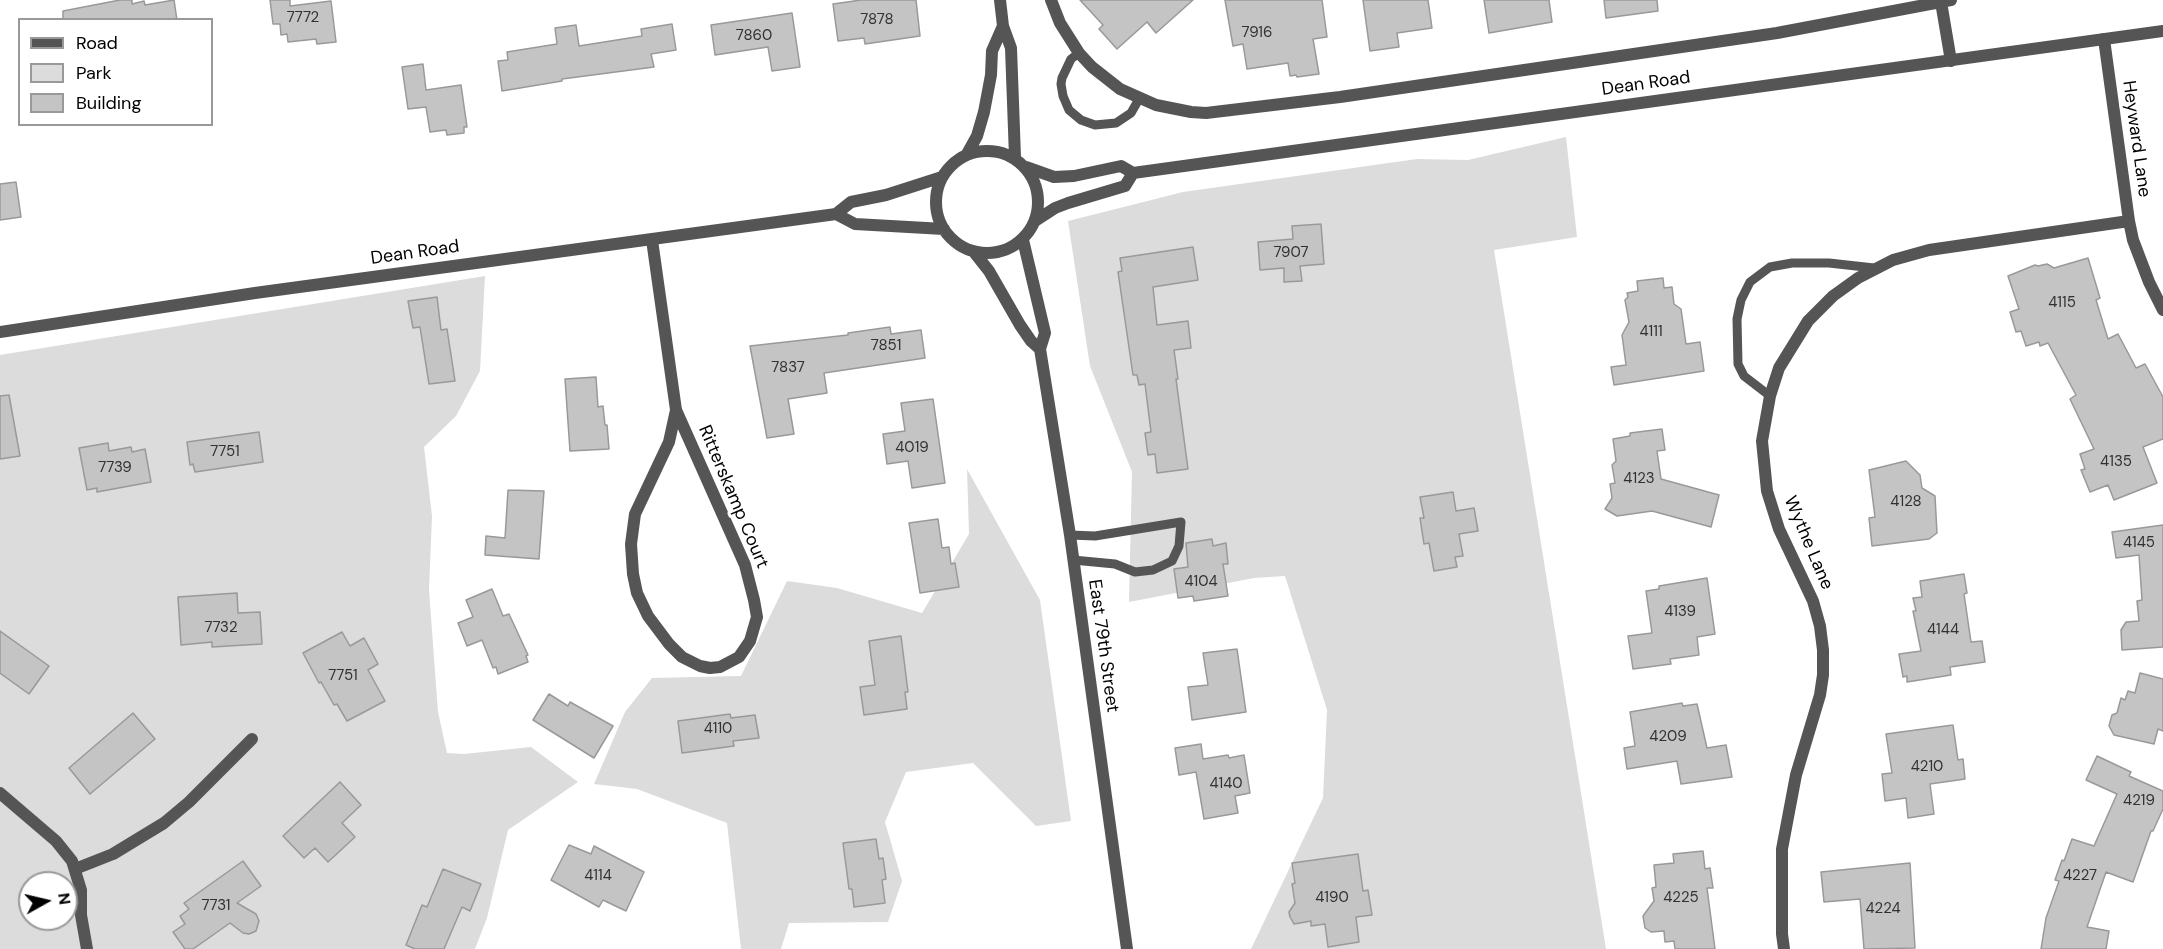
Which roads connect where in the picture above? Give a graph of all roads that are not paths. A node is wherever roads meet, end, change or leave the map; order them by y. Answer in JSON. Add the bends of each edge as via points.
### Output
{"nodes":[{"id":1,"x":1000,"y":0,"type":"edge"},
{"id":2,"x":1051,"y":0,"type":"edge"},
{"id":3,"x":1946,"y":1,"type":"edge"},
{"id":4,"x":1003,"y":26,"type":"junction"},
{"id":5,"x":2163,"y":31,"type":"edge"},
{"id":6,"x":2104,"y":39,"type":"junction"},
{"id":7,"x":1079,"y":53,"type":"junction"},
{"id":8,"x":1950,"y":60,"type":"junction"},
{"id":9,"x":1139,"y":99,"type":"junction"},
{"id":10,"x":967,"y":154,"type":"junction"},
{"id":11,"x":1015,"y":157,"type":"junction"},
{"id":12,"x":1026,"y":167,"type":"junction"},
{"id":13,"x":1133,"y":173,"type":"junction"},
{"id":14,"x":942,"y":177,"type":"junction"},
{"id":15,"x":836,"y":214,"type":"junction"},
{"id":16,"x":1035,"y":221,"type":"junction"},
{"id":17,"x":2129,"y":221,"type":"junction"},
{"id":18,"x":944,"y":229,"type":"junction"},
{"id":19,"x":652,"y":240,"type":"junction"},
{"id":20,"x":1023,"y":240,"type":"junction"},
{"id":21,"x":974,"y":252,"type":"junction"},
{"id":22,"x":1874,"y":268,"type":"junction"},
{"id":23,"x":2163,"y":310,"type":"edge"},
{"id":24,"x":0,"y":332,"type":"edge"},
{"id":25,"x":1040,"y":349,"type":"junction"},
{"id":26,"x":1770,"y":396,"type":"junction"},
{"id":27,"x":676,"y":410,"type":"junction"},
{"id":28,"x":1070,"y":535,"type":"junction"},
{"id":29,"x":1073,"y":560,"type":"junction"},
{"id":30,"x":252,"y":739,"type":"dead end"},
{"id":31,"x":0,"y":793,"type":"edge"},
{"id":32,"x":75,"y":869,"type":"junction"},
{"id":33,"x":87,"y":949,"type":"edge"},
{"id":34,"x":1127,"y":949,"type":"edge"},
{"id":35,"x":1784,"y":949,"type":"edge"}],
"edges":[{"from":1,"to":4,"type":"street"},
{"from":2,"to":7,"type":"street"},
{"from":3,"to":8,"type":"street"},
{"from":3,"to":9,"type":"street","name":"Dean Road","via":[[1778,33],[1306,101],[1206,112],[1178,110]]},
{"from":4,"to":10,"type":"street","via":[[992,51],[982,120]]},
{"from":4,"to":11,"type":"street","via":[[1011,48]]},
{"from":5,"to":6,"type":"street","name":"Dean Road"},
{"from":6,"to":8,"type":"street","name":"Dean Road"},
{"from":6,"to":17,"type":"street","name":"Heyward Lane"},
{"from":7,"to":9,"type":"street","name":"Dean Road","via":[[1107,80]]},
{"from":7,"to":9,"type":"lane","via":[[1071,59],[1061,84],[1069,110],[1081,120],[1095,125],[1116,123],[1131,113]]},
{"from":8,"to":13,"type":"street","name":"Dean Road"},
{"from":10,"to":11,"type":"street","via":[[993,150]]},
{"from":10,"to":14,"type":"street"},
{"from":11,"to":12,"type":"street"},
{"from":12,"to":13,"type":"street","name":"Dean Road","via":[[1054,177],[1121,166]]},
{"from":12,"to":16,"type":"street","via":[[1039,199]]},
{"from":13,"to":16,"type":"street","via":[[1125,186],[1055,208]]},
{"from":14,"to":15,"type":"street","name":"Dean Road","via":[[851,202]]},
{"from":14,"to":18,"type":"street","via":[[936,210]]},
{"from":15,"to":18,"type":"street","name":"Dean Road","via":[[855,224]]},
{"from":15,"to":19,"type":"street","name":"Dean Road"},
{"from":16,"to":20,"type":"street"},
{"from":17,"to":22,"type":"street","name":"Wythe Lane","via":[[1929,250]]},
{"from":17,"to":23,"type":"street","name":"Heyward Lane","via":[[2145,273]]},
{"from":18,"to":21,"type":"street","via":[[952,240]]},
{"from":19,"to":24,"type":"street","name":"Dean Road"},
{"from":19,"to":27,"type":"street","name":"Ritterskamp Court"},
{"from":20,"to":21,"type":"street","via":[[1005,251]]},
{"from":20,"to":25,"type":"street","name":"East 79th Street","via":[[1045,333]]},
{"from":21,"to":25,"type":"street","via":[[1020,325]]},
{"from":22,"to":26,"type":"street","name":"Wythe Lane","via":[[1833,296],[1808,321],[1786,355]]},
{"from":22,"to":26,"type":"lane","via":[[1792,263],[1770,267],[1750,282],[1737,319],[1738,364],[1744,376]]},
{"from":25,"to":28,"type":"street","name":"East 79th Street"},
{"from":26,"to":35,"type":"street","name":"Wythe Lane","via":[[1762,441],[1767,491],[1779,529],[1813,601],[1823,650],[1818,705],[1796,775],[1782,849]]},
{"from":27,"to":27,"type":"street","name":"Ritterskamp Court","via":[[669,442],[635,514],[633,574],[648,616],[669,644],[682,657],[700,666],[720,667],[739,657],[750,641],[757,617],[745,565]]},
{"from":28,"to":29,"type":"street","name":"East 79th Street"},
{"from":28,"to":29,"type":"lane","via":[[1095,536],[1181,522],[1179,546],[1172,561],[1153,570],[1135,572],[1115,564]]},
{"from":29,"to":34,"type":"street","name":"East 79th Street"},
{"from":30,"to":32,"type":"street","via":[[164,823],[113,854]]},
{"from":31,"to":32,"type":"street","via":[[56,841]]},
{"from":32,"to":33,"type":"street"}]}
